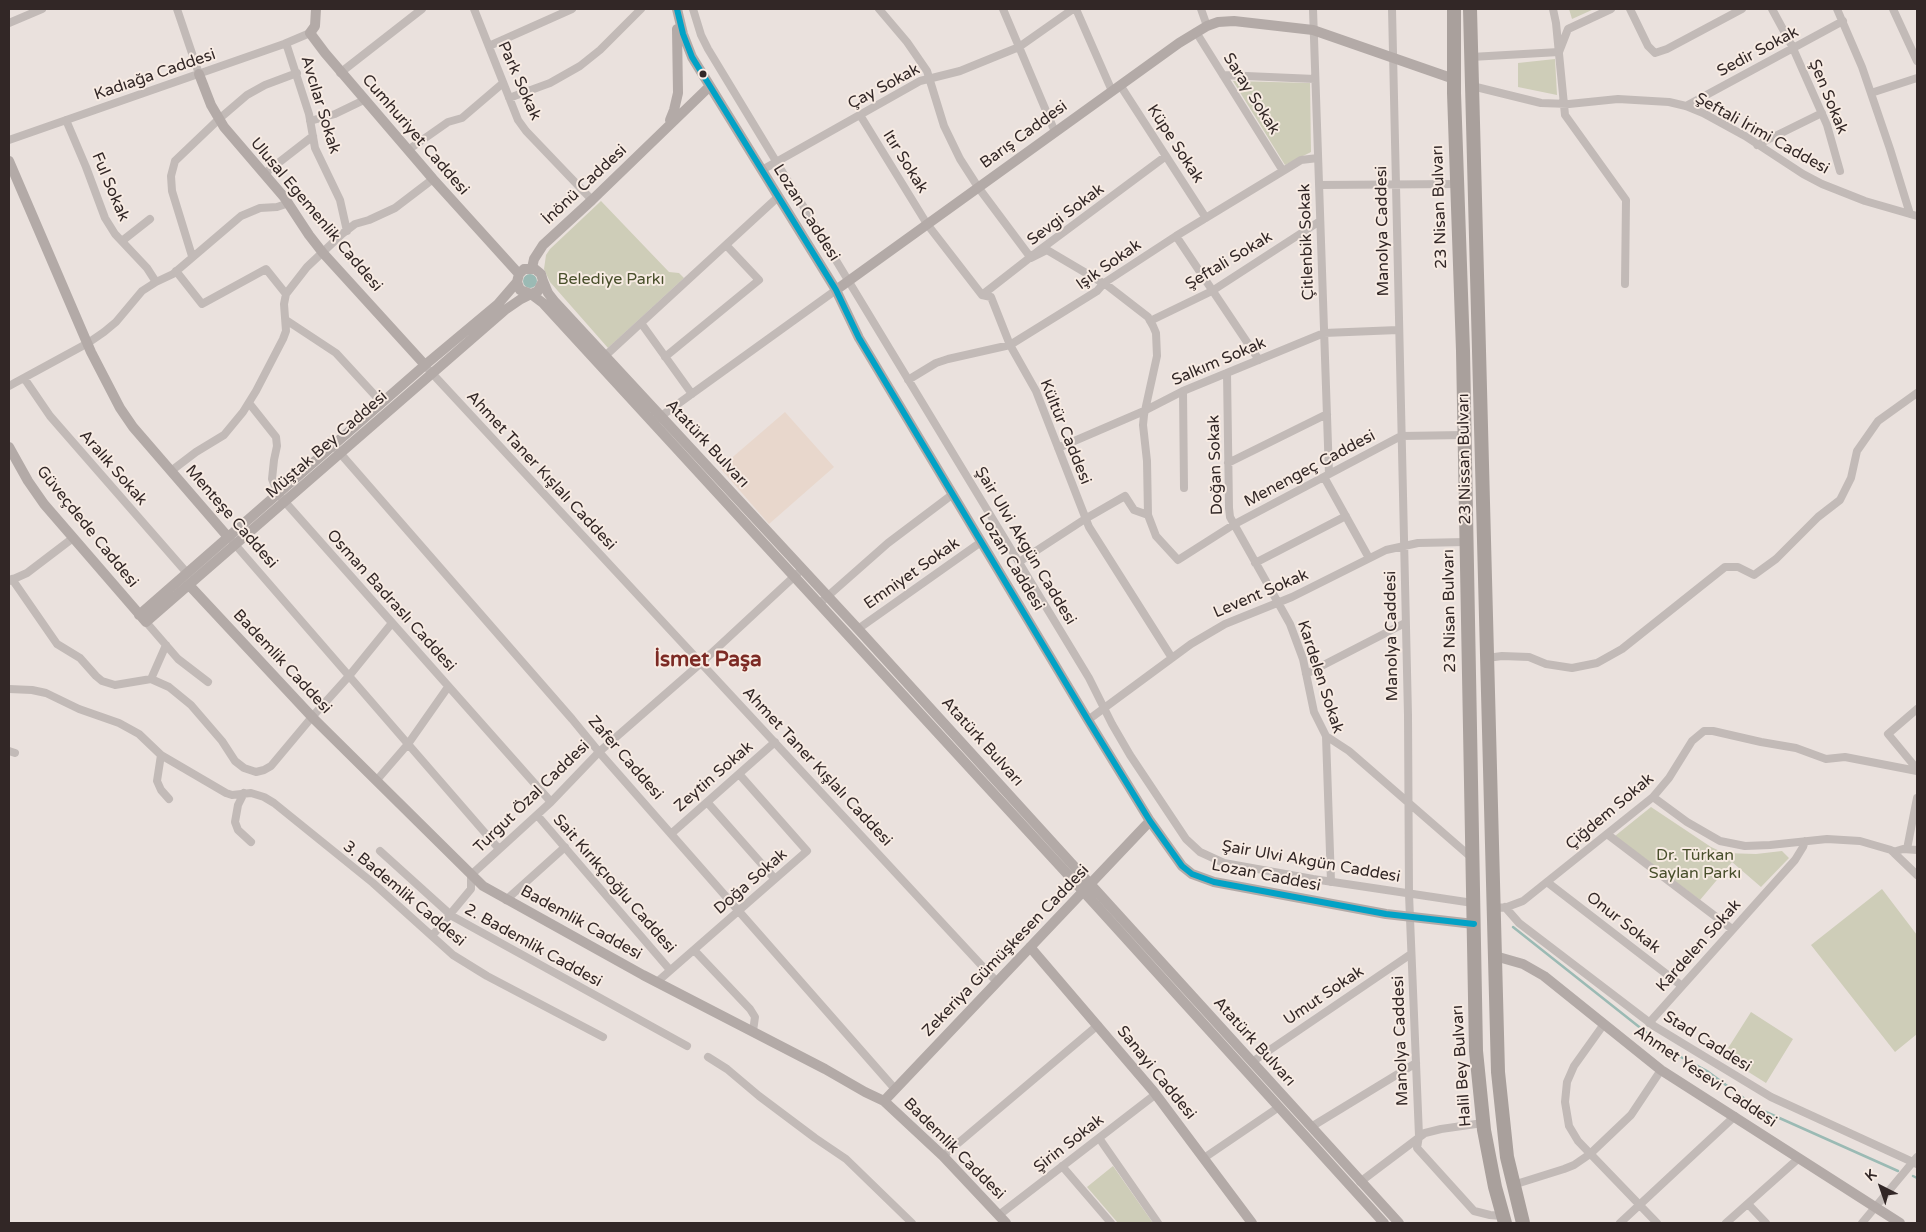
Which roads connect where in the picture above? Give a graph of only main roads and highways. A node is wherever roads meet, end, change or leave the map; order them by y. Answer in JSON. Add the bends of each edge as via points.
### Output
{"nodes":[{"id":1,"x":1454,"y":9,"type":"edge"},
{"id":2,"x":1470,"y":9,"type":"edge"},
{"id":3,"x":1473,"y":903,"type":"joint"},
{"id":4,"x":1504,"y":1219,"type":"edge"},
{"id":5,"x":1523,"y":1223,"type":"edge"}],
"edges":[{"from":1,"to":3,"type":"highway","name":"23 Nisan Bulvarı"},
{"from":2,"to":5,"type":"highway","name":"23 Nissan Bulvarı","via":[[1487,658],[1499,908],[1495,956],[1500,1102],[1507,1157]]},
{"from":3,"to":4,"type":"highway","name":"Halil Bey Bulvarı","via":[[1476,1051],[1483,1123]]}]}
